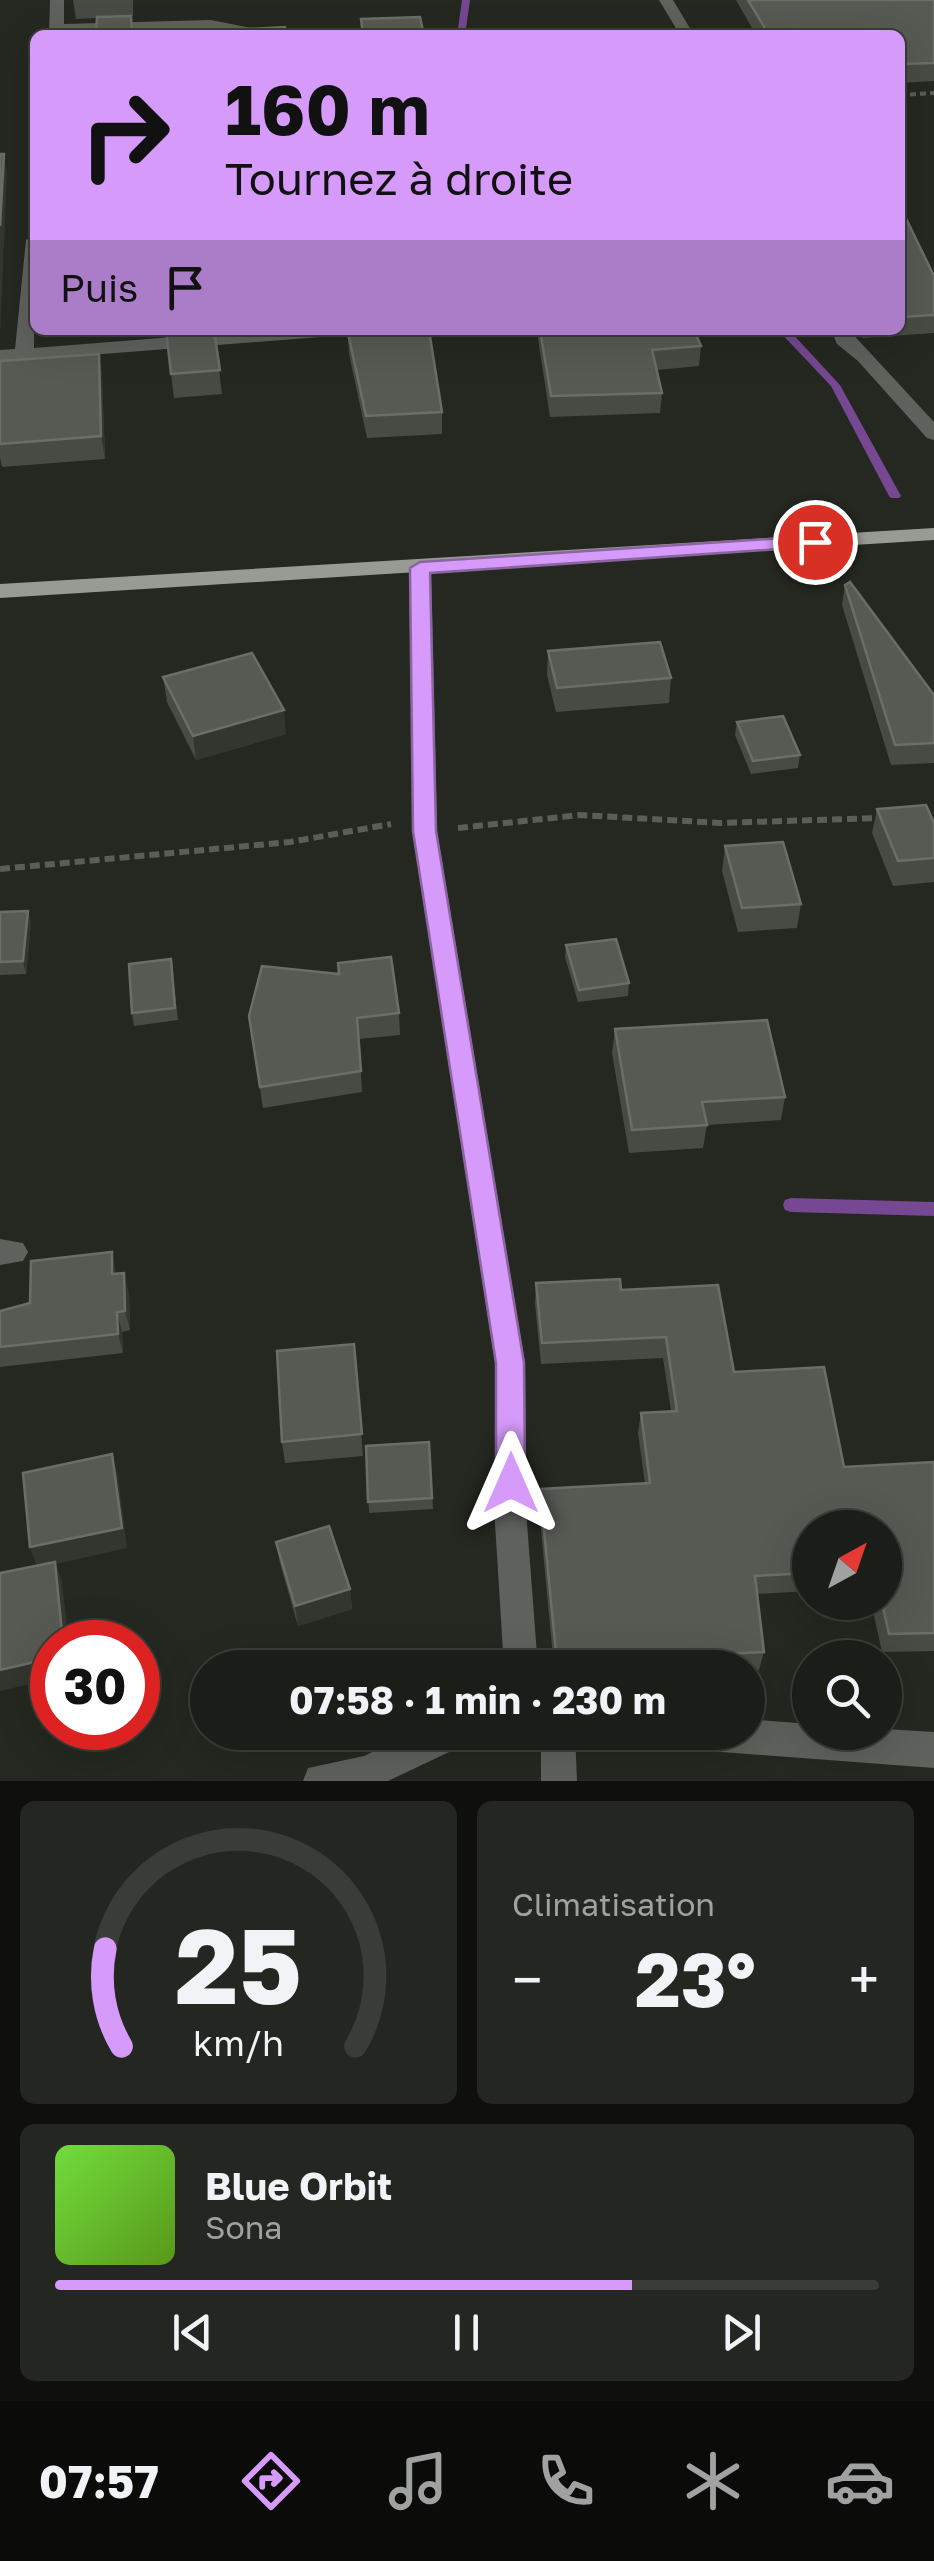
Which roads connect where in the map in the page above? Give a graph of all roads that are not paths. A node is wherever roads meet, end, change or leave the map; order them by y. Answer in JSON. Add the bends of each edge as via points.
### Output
{"nodes":[{"id":1,"x":57,"y":0,"type":"edge"},
{"id":2,"x":666,"y":0,"type":"edge"},
{"id":3,"x":56,"y":30,"type":"edge"},
{"id":4,"x":95,"y":30,"type":"edge"},
{"id":5,"x":248,"y":30,"type":"edge"},
{"id":6,"x":684,"y":30,"type":"edge"},
{"id":7,"x":30,"y":291,"type":"edge"},
{"id":8,"x":264,"y":335,"type":"edge"},
{"id":9,"x":842,"y":335,"type":"edge"},
{"id":10,"x":24,"y":352,"type":"junction"},
{"id":11,"x":0,"y":356,"type":"edge"},
{"id":12,"x":934,"y":434,"type":"edge"},
{"id":13,"x":934,"y":534,"type":"edge"},
{"id":14,"x":420,"y":568,"type":"junction"},
{"id":15,"x":0,"y":591,"type":"edge"},
{"id":16,"x":520,"y":1650,"type":"edge"},
{"id":17,"x":765,"y":1738,"type":"edge"},
{"id":18,"x":415,"y":1750,"type":"edge"},
{"id":19,"x":558,"y":1750,"type":"edge"},
{"id":20,"x":934,"y":1750,"type":"edge"},
{"id":21,"x":321,"y":1781,"type":"edge"},
{"id":22,"x":559,"y":1781,"type":"edge"}],
"edges":[{"from":1,"to":3,"type":"street"},
{"from":2,"to":6,"type":"street"},
{"from":4,"to":5,"type":"street","via":[[211,24]]},
{"from":7,"to":10,"type":"street"},
{"from":8,"to":10,"type":"street"},
{"from":9,"to":12,"type":"street"},
{"from":10,"to":11,"type":"street"},
{"from":13,"to":14,"type":"main road"},
{"from":14,"to":15,"type":"main road"},
{"from":14,"to":16,"type":"street","via":[[424,831],[510,1363]]},
{"from":17,"to":20,"type":"street"},
{"from":18,"to":21,"type":"street","via":[[366,1773]]},
{"from":19,"to":22,"type":"street"}]}
